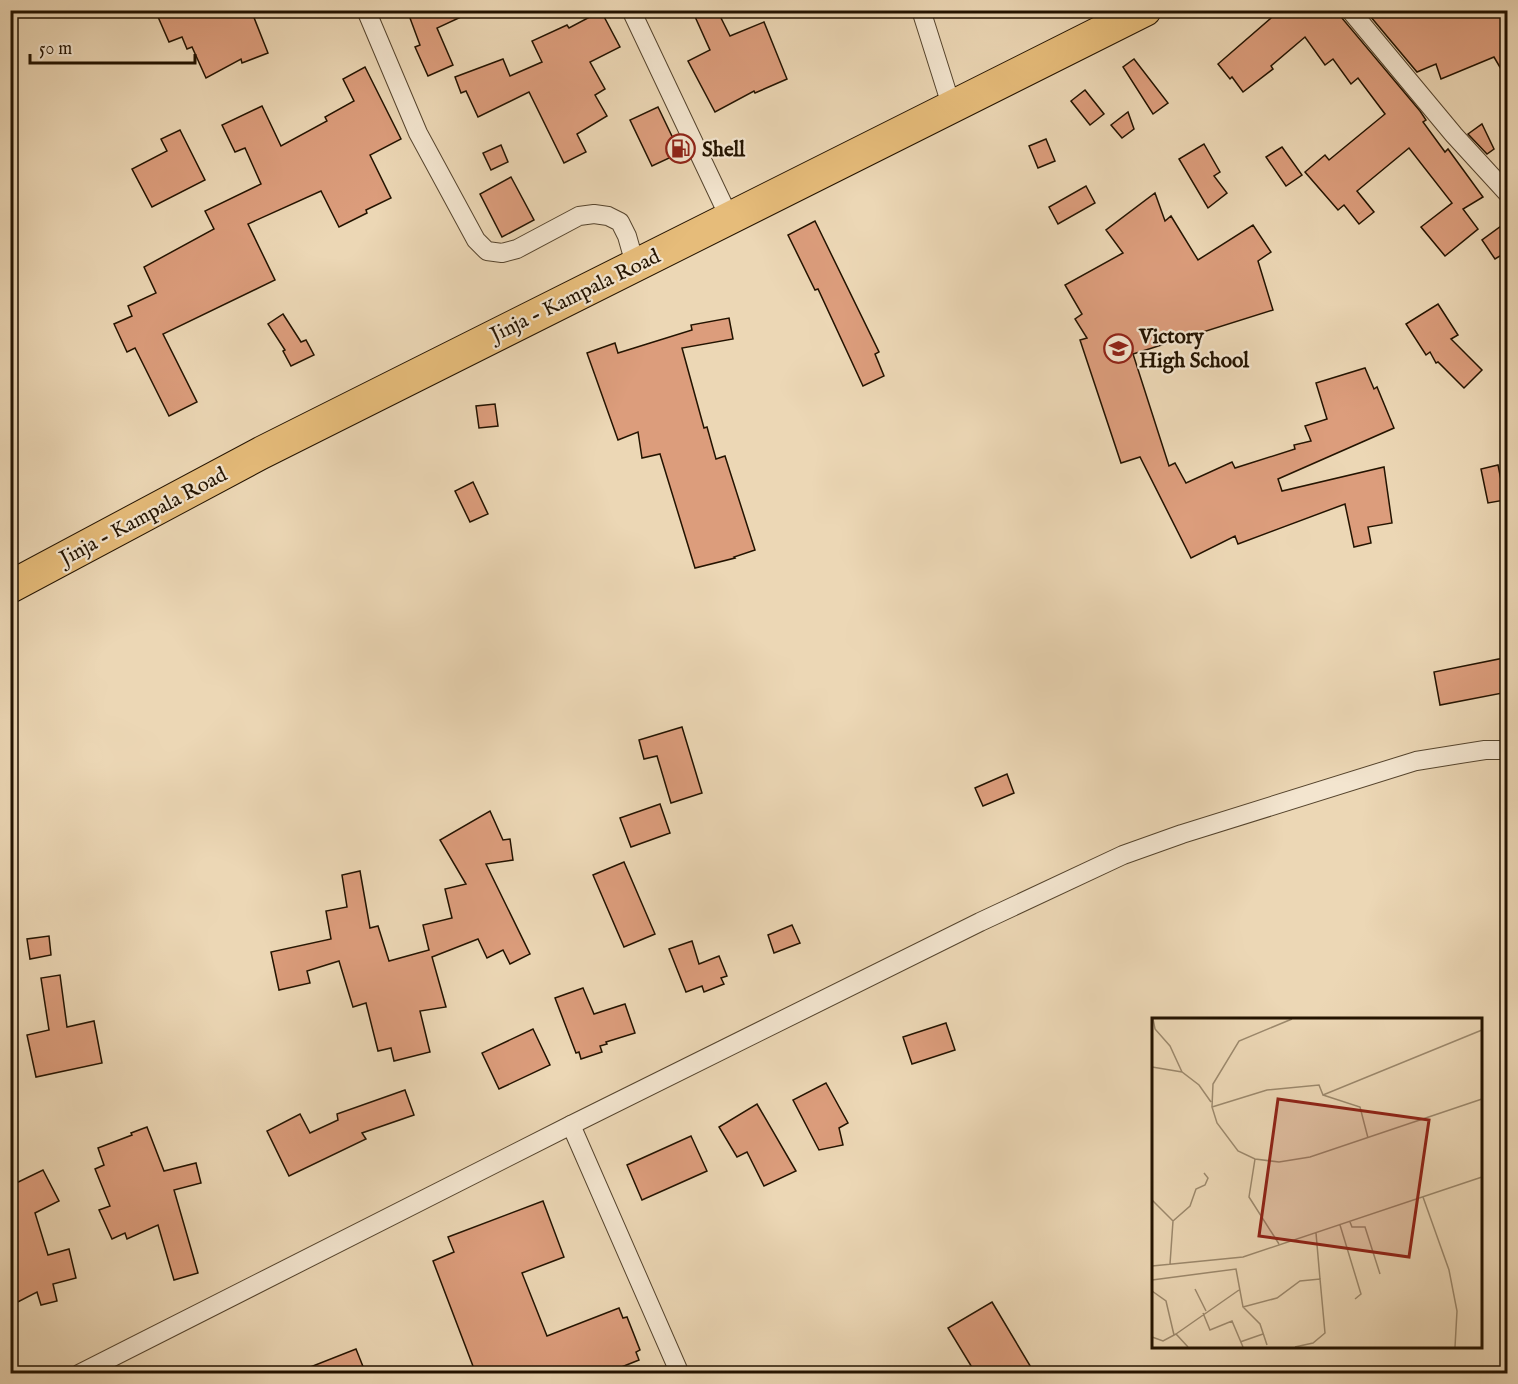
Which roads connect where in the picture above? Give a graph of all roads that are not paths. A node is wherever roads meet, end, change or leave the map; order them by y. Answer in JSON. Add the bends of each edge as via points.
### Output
{"nodes":[{"id":1,"x":366,"y":10,"type":"edge"},
{"id":2,"x":631,"y":10,"type":"edge"},
{"id":3,"x":921,"y":10,"type":"edge"},
{"id":4,"x":1145,"y":10,"type":"edge"},
{"id":5,"x":1350,"y":10,"type":"edge"},
{"id":6,"x":952,"y":108,"type":"junction"},
{"id":7,"x":1508,"y":194,"type":"edge"},
{"id":8,"x":730,"y":219,"type":"junction"},
{"id":9,"x":635,"y":264,"type":"junction"},
{"id":10,"x":10,"y":587,"type":"edge"},
{"id":11,"x":1508,"y":750,"type":"edge"},
{"id":12,"x":571,"y":1125,"type":"junction"},
{"id":13,"x":79,"y":1374,"type":"edge"},
{"id":14,"x":680,"y":1374,"type":"edge"}],
"edges":[{"from":1,"to":9,"type":"street","via":[[418,133],[476,240],[487,250],[502,253],[579,216],[608,216],[620,222]]},
{"from":2,"to":8,"type":"street"},
{"from":3,"to":6,"type":"street"},
{"from":4,"to":6,"type":"highway","name":"Jinja - Kampala Road"},
{"from":5,"to":7,"type":"street"},
{"from":6,"to":8,"type":"highway","name":"Jinja - Kampala Road"},
{"from":8,"to":9,"type":"highway","name":"Jinja - Kampala Road"},
{"from":9,"to":10,"type":"highway","name":"Jinja - Kampala Road","via":[[261,453]]},
{"from":11,"to":12,"type":"street","via":[[1416,761],[1123,855]]},
{"from":12,"to":13,"type":"street"},
{"from":12,"to":14,"type":"street"}]}
